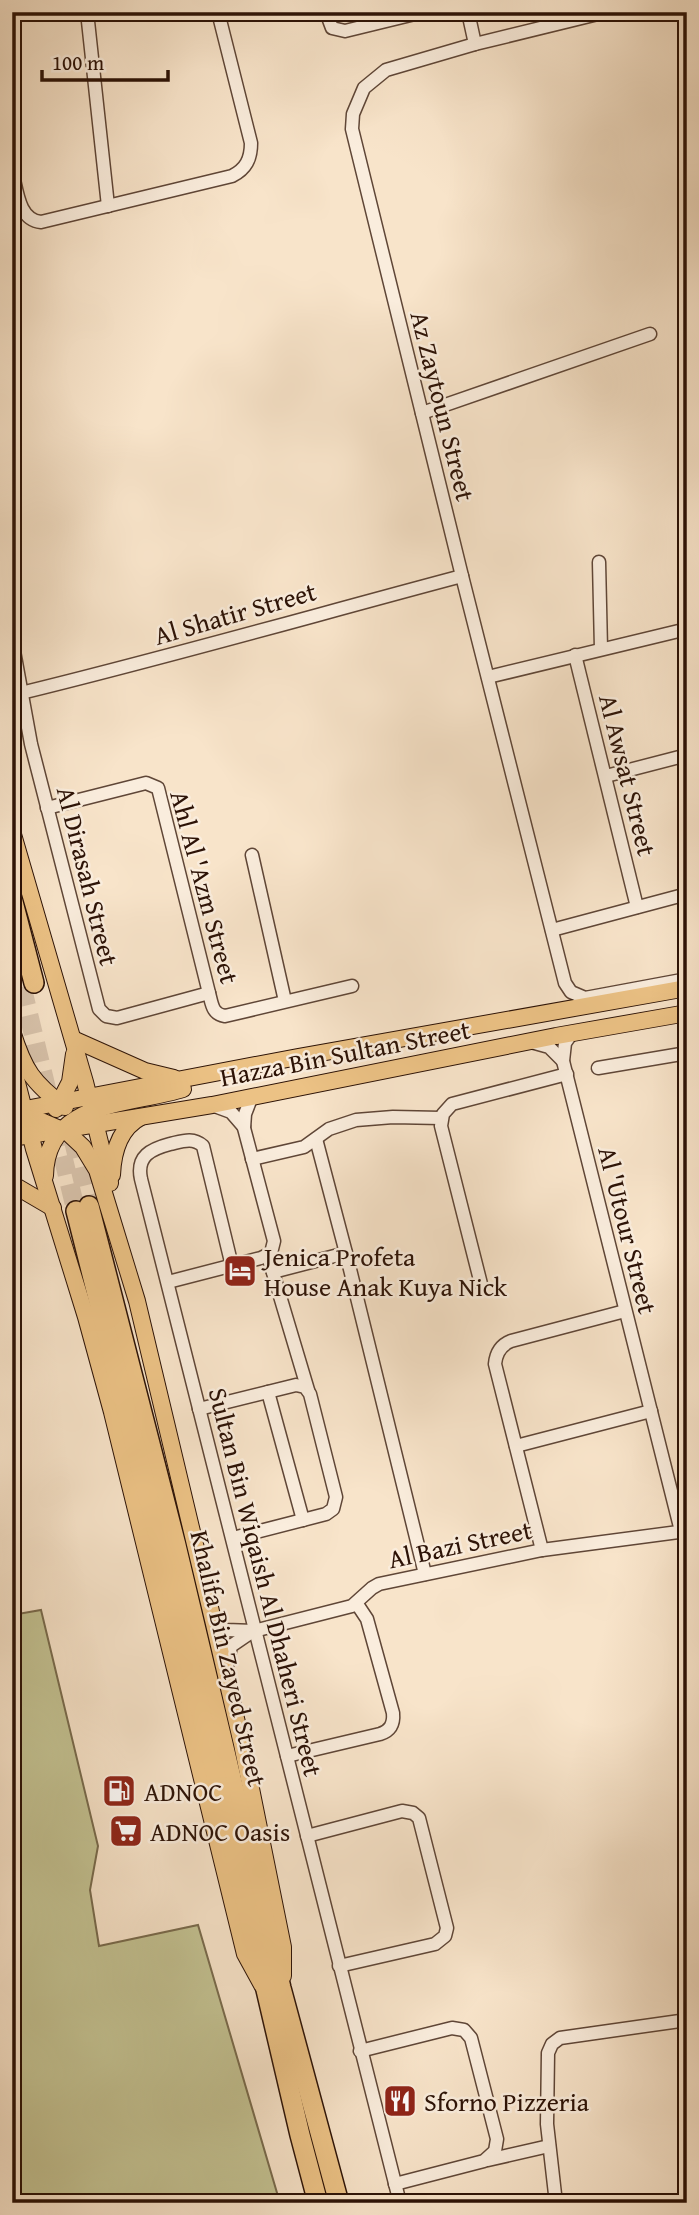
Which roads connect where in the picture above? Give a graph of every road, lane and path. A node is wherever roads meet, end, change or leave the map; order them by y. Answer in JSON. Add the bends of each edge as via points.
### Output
{"nodes":[{"id":1,"x":87,"y":12,"type":"edge"},
{"id":2,"x":218,"y":12,"type":"edge"},
{"id":3,"x":326,"y":12,"type":"edge"},
{"id":4,"x":423,"y":12,"type":"edge"},
{"id":5,"x":468,"y":12,"type":"edge"},
{"id":6,"x":606,"y":12,"type":"edge"},
{"id":7,"x":475,"y":44,"type":"junction"},
{"id":8,"x":12,"y":171,"type":"edge"},
{"id":9,"x":108,"y":206,"type":"junction"},
{"id":10,"x":650,"y":334,"type":"dead end"},
{"id":11,"x":422,"y":413,"type":"junction"},
{"id":12,"x":599,"y":562,"type":"dead end"},
{"id":13,"x":461,"y":576,"type":"junction"},
{"id":14,"x":687,"y":629,"type":"edge"},
{"id":15,"x":12,"y":640,"type":"edge"},
{"id":16,"x":601,"y":649,"type":"junction"},
{"id":17,"x":575,"y":655,"type":"junction"},
{"id":18,"x":488,"y":677,"type":"junction"},
{"id":19,"x":21,"y":693,"type":"junction"},
{"id":20,"x":687,"y":755,"type":"edge"},
{"id":21,"x":606,"y":776,"type":"junction"},
{"id":22,"x":47,"y":808,"type":"junction"},
{"id":23,"x":12,"y":831,"type":"edge"},
{"id":24,"x":251,"y":855,"type":"dead end"},
{"id":25,"x":687,"y":894,"type":"edge"},
{"id":26,"x":12,"y":898,"type":"edge"},
{"id":27,"x":637,"y":907,"type":"junction"},
{"id":28,"x":552,"y":930,"type":"junction"},
{"id":29,"x":12,"y":950,"type":"edge"},
{"id":30,"x":687,"y":979,"type":"edge"},
{"id":31,"x":565,"y":984,"type":"junction"},
{"id":32,"x":352,"y":986,"type":"dead end"},
{"id":33,"x":687,"y":988,"type":"edge"},
{"id":34,"x":209,"y":993,"type":"junction"},
{"id":35,"x":285,"y":1001,"type":"junction"},
{"id":36,"x":547,"y":1013,"type":"junction"},
{"id":37,"x":687,"y":1013,"type":"edge"},
{"id":38,"x":12,"y":1031,"type":"edge"},
{"id":39,"x":572,"y":1033,"type":"junction"},
{"id":40,"x":74,"y":1042,"type":"junction"},
{"id":41,"x":530,"y":1042,"type":"junction"},
{"id":42,"x":687,"y":1053,"type":"edge"},
{"id":43,"x":563,"y":1061,"type":"junction"},
{"id":44,"x":12,"y":1063,"type":"edge"},
{"id":45,"x":598,"y":1068,"type":"dead end"},
{"id":46,"x":220,"y":1072,"type":"junction"},
{"id":47,"x":567,"y":1074,"type":"junction"},
{"id":48,"x":183,"y":1080,"type":"junction"},
{"id":49,"x":252,"y":1096,"type":"junction"},
{"id":50,"x":59,"y":1103,"type":"junction"},
{"id":51,"x":212,"y":1105,"type":"junction"},
{"id":52,"x":89,"y":1112,"type":"junction"},
{"id":53,"x":143,"y":1116,"type":"junction"},
{"id":54,"x":441,"y":1118,"type":"junction"},
{"id":55,"x":23,"y":1120,"type":"edge"},
{"id":56,"x":244,"y":1128,"type":"junction"},
{"id":57,"x":62,"y":1129,"type":"junction"},
{"id":58,"x":12,"y":1138,"type":"edge"},
{"id":59,"x":316,"y":1139,"type":"junction"},
{"id":60,"x":252,"y":1159,"type":"junction"},
{"id":61,"x":12,"y":1184,"type":"edge"},
{"id":62,"x":45,"y":1186,"type":"junction"},
{"id":63,"x":53,"y":1208,"type":"junction"},
{"id":64,"x":83,"y":1209,"type":"tunnel mouth"},
{"id":65,"x":122,"y":1251,"type":"junction"},
{"id":66,"x":346,"y":1253,"type":"junction"},
{"id":67,"x":268,"y":1256,"type":"junction"},
{"id":68,"x":232,"y":1266,"type":"junction"},
{"id":69,"x":273,"y":1272,"type":"junction"},
{"id":70,"x":168,"y":1282,"type":"junction"},
{"id":71,"x":481,"y":1284,"type":"dead end"},
{"id":72,"x":625,"y":1311,"type":"junction"},
{"id":73,"x":308,"y":1390,"type":"junction"},
{"id":74,"x":268,"y":1392,"type":"junction"},
{"id":75,"x":199,"y":1409,"type":"junction"},
{"id":76,"x":651,"y":1411,"type":"junction"},
{"id":77,"x":516,"y":1446,"type":"junction"},
{"id":78,"x":303,"y":1520,"type":"junction"},
{"id":79,"x":684,"y":1531,"type":"edge"},
{"id":80,"x":233,"y":1538,"type":"junction"},
{"id":81,"x":542,"y":1550,"type":"junction"},
{"id":82,"x":425,"y":1574,"type":"junction"},
{"id":83,"x":357,"y":1604,"type":"junction"},
{"id":84,"x":214,"y":1624,"type":"junction"},
{"id":85,"x":254,"y":1631,"type":"junction"},
{"id":86,"x":225,"y":1671,"type":"junction"},
{"id":87,"x":287,"y":1756,"type":"junction"},
{"id":88,"x":307,"y":1836,"type":"junction"},
{"id":89,"x":340,"y":1966,"type":"junction"},
{"id":90,"x":273,"y":1989,"type":"junction"},
{"id":91,"x":687,"y":2020,"type":"edge"},
{"id":92,"x":360,"y":2051,"type":"junction"},
{"id":93,"x":549,"y":2146,"type":"junction"},
{"id":94,"x":484,"y":2161,"type":"junction"},
{"id":95,"x":395,"y":2184,"type":"junction"},
{"id":96,"x":318,"y":2203,"type":"edge"},
{"id":97,"x":338,"y":2203,"type":"edge"},
{"id":98,"x":400,"y":2203,"type":"edge"},
{"id":99,"x":556,"y":2203,"type":"edge"}],
"edges":[{"from":1,"to":9,"type":"street"},
{"from":2,"to":9,"type":"street","via":[[251,143],[249,160],[232,176]]},
{"from":3,"to":4,"type":"street","via":[[332,28],[345,31]]},
{"from":5,"to":7,"type":"street"},
{"from":6,"to":7,"type":"street","name":"Az Zaytoun Street"},
{"from":7,"to":11,"type":"street","name":"Az Zaytoun Street","via":[[386,70],[364,88],[353,114],[355,143]]},
{"from":8,"to":9,"type":"street","via":[[24,213],[36,222]]},
{"from":10,"to":11,"type":"street"},
{"from":11,"to":13,"type":"street","name":"Az Zaytoun Street"},
{"from":12,"to":16,"type":"street"},
{"from":13,"to":18,"type":"street","name":"Az Zaytoun Street"},
{"from":13,"to":19,"type":"street","name":"Al Shatir Street"},
{"from":14,"to":16,"type":"street"},
{"from":15,"to":19,"type":"street","name":"Al Dirasah Street"},
{"from":16,"to":17,"type":"street"},
{"from":17,"to":18,"type":"street"},
{"from":17,"to":21,"type":"street","name":"Al Awsat Street"},
{"from":18,"to":28,"type":"street","name":"Az Zaytoun Street"},
{"from":19,"to":22,"type":"street","name":"Al Dirasah Street"},
{"from":20,"to":21,"type":"street"},
{"from":21,"to":27,"type":"street","name":"Al Awsat Street"},
{"from":22,"to":34,"type":"street","name":"Al Dirasah Street","via":[[101,1012],[119,1018]]},
{"from":22,"to":34,"type":"street","name":"Ahl Al 'Azm Street","via":[[146,783],[158,788]]},
{"from":23,"to":40,"type":"main road"},
{"from":24,"to":35,"type":"street"},
{"from":25,"to":27,"type":"street"},
{"from":26,"to":29,"type":"highway","via":[[28,985]]},
{"from":27,"to":28,"type":"street"},
{"from":28,"to":31,"type":"street","name":"Az Zaytoun Street"},
{"from":30,"to":31,"type":"street","via":[[585,998]]},
{"from":31,"to":36,"type":"street","via":[[559,1005]]},
{"from":32,"to":35,"type":"street","name":"Ahl Al 'Azm Street"},
{"from":33,"to":36,"type":"main road","name":"Hazza Bin Sultan Street"},
{"from":34,"to":35,"type":"street","name":"Ahl Al 'Azm Street","via":[[221,1016]]},
{"from":36,"to":46,"type":"main road","name":"Hazza Bin Sultan Street"},
{"from":37,"to":39,"type":"main road","name":"Hazza Bin Sultan Street"},
{"from":38,"to":50,"type":"main road","via":[[34,1082]]},
{"from":39,"to":41,"type":"main road","name":"Hazza Bin Sultan Street"},
{"from":39,"to":43,"type":"street","via":[[565,1043]]},
{"from":40,"to":48,"type":"main road","via":[[145,1071]]},
{"from":40,"to":50,"type":"main road","via":[[70,1082]]},
{"from":40,"to":52,"type":"main road"},
{"from":41,"to":43,"type":"street","via":[[549,1048]]},
{"from":41,"to":49,"type":"main road","name":"Hazza Bin Sultan Street"},
{"from":42,"to":45,"type":"street"},
{"from":43,"to":47,"type":"street","name":"Al 'Utour Street"},
{"from":44,"to":55,"type":"main road"},
{"from":46,"to":48,"type":"main road","name":"Hazza Bin Sultan Street"},
{"from":46,"to":52,"type":"main road","via":[[176,1091]]},
{"from":47,"to":54,"type":"street","via":[[452,1104]]},
{"from":47,"to":72,"type":"street","name":"Al 'Utour Street"},
{"from":48,"to":52,"type":"main road","name":"Hazza Bin Sultan Street"},
{"from":49,"to":51,"type":"main road","name":"Hazza Bin Sultan Street"},
{"from":49,"to":56,"type":"street"},
{"from":50,"to":52,"type":"main road"},
{"from":50,"to":55,"type":"main road","via":[[51,1113]]},
{"from":51,"to":53,"type":"main road","name":"Hazza Bin Sultan Street"},
{"from":51,"to":56,"type":"street","via":[[231,1112]]},
{"from":52,"to":53,"type":"main road","name":"Hazza Bin Sultan Street"},
{"from":52,"to":57,"type":"main road"},
{"from":52,"to":65,"type":"main road","via":[[107,1167]]},
{"from":53,"to":65,"type":"main road","via":[[127,1127],[113,1162]]},
{"from":54,"to":59,"type":"street","via":[[356,1120]]},
{"from":54,"to":71,"type":"street"},
{"from":55,"to":57,"type":"main road"},
{"from":55,"to":58,"type":"main road"},
{"from":55,"to":62,"type":"main road"},
{"from":56,"to":60,"type":"street"},
{"from":57,"to":62,"type":"main road","via":[[47,1157]]},
{"from":57,"to":65,"type":"main road","via":[[80,1143],[94,1163]]},
{"from":59,"to":60,"type":"street","via":[[304,1147]]},
{"from":59,"to":66,"type":"street"},
{"from":60,"to":67,"type":"street","via":[[274,1241]]},
{"from":61,"to":63,"type":"main road"},
{"from":62,"to":63,"type":"main road"},
{"from":63,"to":90,"type":"main road","via":[[112,1412],[245,1954],[250,1967]]},
{"from":64,"to":90,"type":"highway","name":"Khalifa Bin Zayed Street","via":[[181,1628]]},
{"from":65,"to":84,"type":"main road"},
{"from":66,"to":69,"type":"street"},
{"from":66,"to":82,"type":"street"},
{"from":67,"to":68,"type":"street"},
{"from":67,"to":69,"type":"street"},
{"from":68,"to":70,"type":"street"},
{"from":68,"to":70,"type":"street","name":"Sultan Bin Wiqaish Al Dhaheri Street","via":[[204,1146],[191,1140],[157,1147],[143,1157],[139,1173]]},
{"from":69,"to":73,"type":"street"},
{"from":70,"to":75,"type":"street","name":"Sultan Bin Wiqaish Al Dhaheri Street"},
{"from":72,"to":76,"type":"street","name":"Al 'Utour Street"},
{"from":72,"to":77,"type":"street","via":[[511,1341],[499,1350],[495,1364]]},
{"from":73,"to":74,"type":"street","via":[[296,1385]]},
{"from":73,"to":78,"type":"street","via":[[336,1500],[331,1512]]},
{"from":74,"to":75,"type":"street"},
{"from":74,"to":78,"type":"street"},
{"from":75,"to":80,"type":"street","name":"Sultan Bin Wiqaish Al Dhaheri Street"},
{"from":76,"to":77,"type":"street"},
{"from":76,"to":79,"type":"street","name":"Al 'Utour Street"},
{"from":77,"to":81,"type":"street"},
{"from":78,"to":80,"type":"street"},
{"from":79,"to":81,"type":"street","name":"Al Bazi Street"},
{"from":80,"to":85,"type":"street","name":"Sultan Bin Wiqaish Al Dhaheri Street"},
{"from":81,"to":82,"type":"street","name":"Al Bazi Street"},
{"from":82,"to":83,"type":"street","name":"Al Bazi Street","via":[[379,1584]]},
{"from":83,"to":85,"type":"street","name":"Al Bazi Street"},
{"from":83,"to":87,"type":"street","via":[[366,1619],[393,1722],[380,1734]]},
{"from":84,"to":85,"type":"street","name":"Al Bazi Street","via":[[226,1630]]},
{"from":84,"to":86,"type":"main road"},
{"from":85,"to":86,"type":"street","name":"Al Bazi Street","via":[[231,1646]]},
{"from":85,"to":87,"type":"street","name":"Sultan Bin Wiqaish Al Dhaheri Street"},
{"from":86,"to":90,"type":"main road","via":[[283,1947]]},
{"from":87,"to":88,"type":"street","name":"Sultan Bin Wiqaish Al Dhaheri Street"},
{"from":88,"to":89,"type":"street","name":"Sultan Bin Wiqaish Al Dhaheri Street"},
{"from":88,"to":89,"type":"street","via":[[410,1811],[419,1818],[435,1879],[447,1928],[443,1940]]},
{"from":89,"to":92,"type":"street","name":"Sultan Bin Wiqaish Al Dhaheri Street"},
{"from":90,"to":96,"type":"highway","name":"Khalifa Bin Zayed Street"},
{"from":90,"to":97,"type":"highway","name":"Khalifa Bin Zayed Street"},
{"from":91,"to":93,"type":"street","via":[[560,2038],[552,2044],[548,2053]]},
{"from":92,"to":94,"type":"street","via":[[452,2028],[467,2032],[497,2138],[495,2151]]},
{"from":92,"to":95,"type":"street","name":"Sultan Bin Wiqaish Al Dhaheri Street"},
{"from":93,"to":94,"type":"street"},
{"from":93,"to":99,"type":"street"},
{"from":94,"to":95,"type":"street"},
{"from":95,"to":98,"type":"street","name":"Sultan Bin Wiqaish Al Dhaheri Street"}]}
